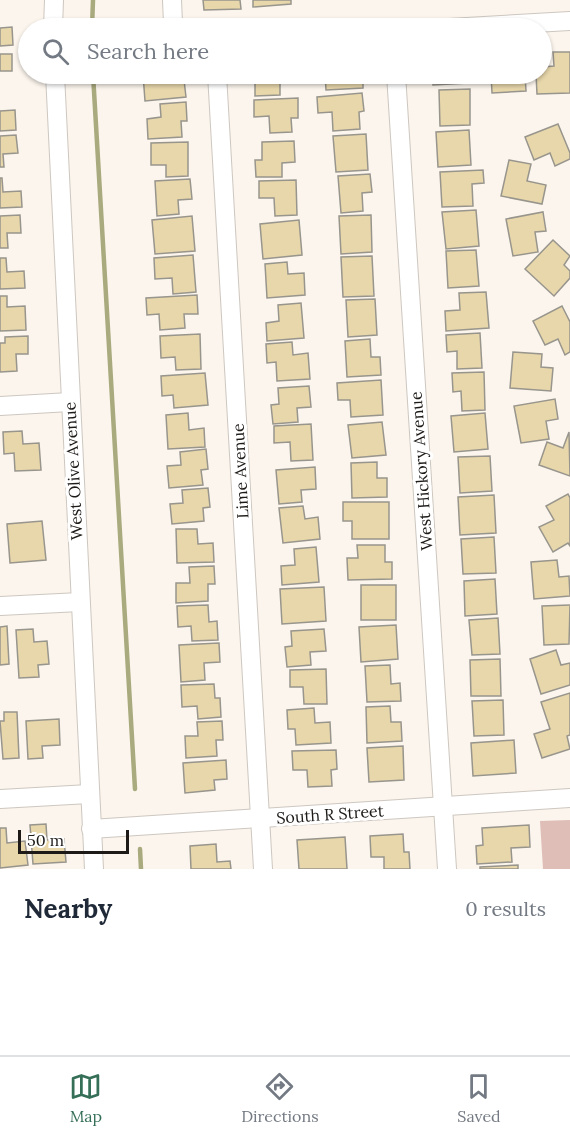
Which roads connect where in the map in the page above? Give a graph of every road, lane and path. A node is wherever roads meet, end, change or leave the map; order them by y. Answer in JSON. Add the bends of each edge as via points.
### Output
{"nodes":[{"id":1,"x":54,"y":0,"type":"edge"},
{"id":2,"x":172,"y":0,"type":"edge"},
{"id":3,"x":53,"y":18,"type":"edge"},
{"id":4,"x":173,"y":18,"type":"edge"},
{"id":5,"x":570,"y":21,"type":"edge"},
{"id":6,"x":552,"y":22,"type":"edge"},
{"id":7,"x":55,"y":84,"type":"edge"},
{"id":8,"x":218,"y":84,"type":"edge"},
{"id":9,"x":397,"y":84,"type":"edge"},
{"id":10,"x":70,"y":402,"type":"junction"},
{"id":11,"x":0,"y":406,"type":"edge"},
{"id":12,"x":80,"y":602,"type":"junction"},
{"id":13,"x":0,"y":606,"type":"edge"},
{"id":14,"x":89,"y":794,"type":"junction"},
{"id":15,"x":570,"y":798,"type":"edge"},
{"id":16,"x":0,"y":799,"type":"edge"},
{"id":17,"x":444,"y":806,"type":"junction"},
{"id":18,"x":260,"y":820,"type":"junction"},
{"id":19,"x":91,"y":829,"type":"junction"},
{"id":20,"x":94,"y":869,"type":"edge"},
{"id":21,"x":263,"y":869,"type":"edge"},
{"id":22,"x":447,"y":869,"type":"edge"}],
"edges":[{"from":1,"to":3,"type":"street"},
{"from":2,"to":4,"type":"street"},
{"from":5,"to":6,"type":"street"},
{"from":7,"to":10,"type":"street","name":"West Olive Avenue"},
{"from":8,"to":18,"type":"street","name":"Lime Avenue"},
{"from":9,"to":17,"type":"street","name":"West Hickory Avenue"},
{"from":10,"to":11,"type":"street"},
{"from":10,"to":12,"type":"street","name":"West Olive Avenue"},
{"from":12,"to":13,"type":"street"},
{"from":12,"to":14,"type":"street","name":"West Olive Avenue"},
{"from":14,"to":16,"type":"street"},
{"from":14,"to":19,"type":"street","name":"West Olive Avenue"},
{"from":15,"to":17,"type":"street","name":"South R Street"},
{"from":17,"to":18,"type":"street","name":"South R Street"},
{"from":17,"to":22,"type":"street","name":"West Hickory Avenue"},
{"from":18,"to":19,"type":"street","name":"South R Street"},
{"from":18,"to":21,"type":"street","name":"Lime Avenue"},
{"from":19,"to":20,"type":"street","name":"West Olive Avenue"}]}
